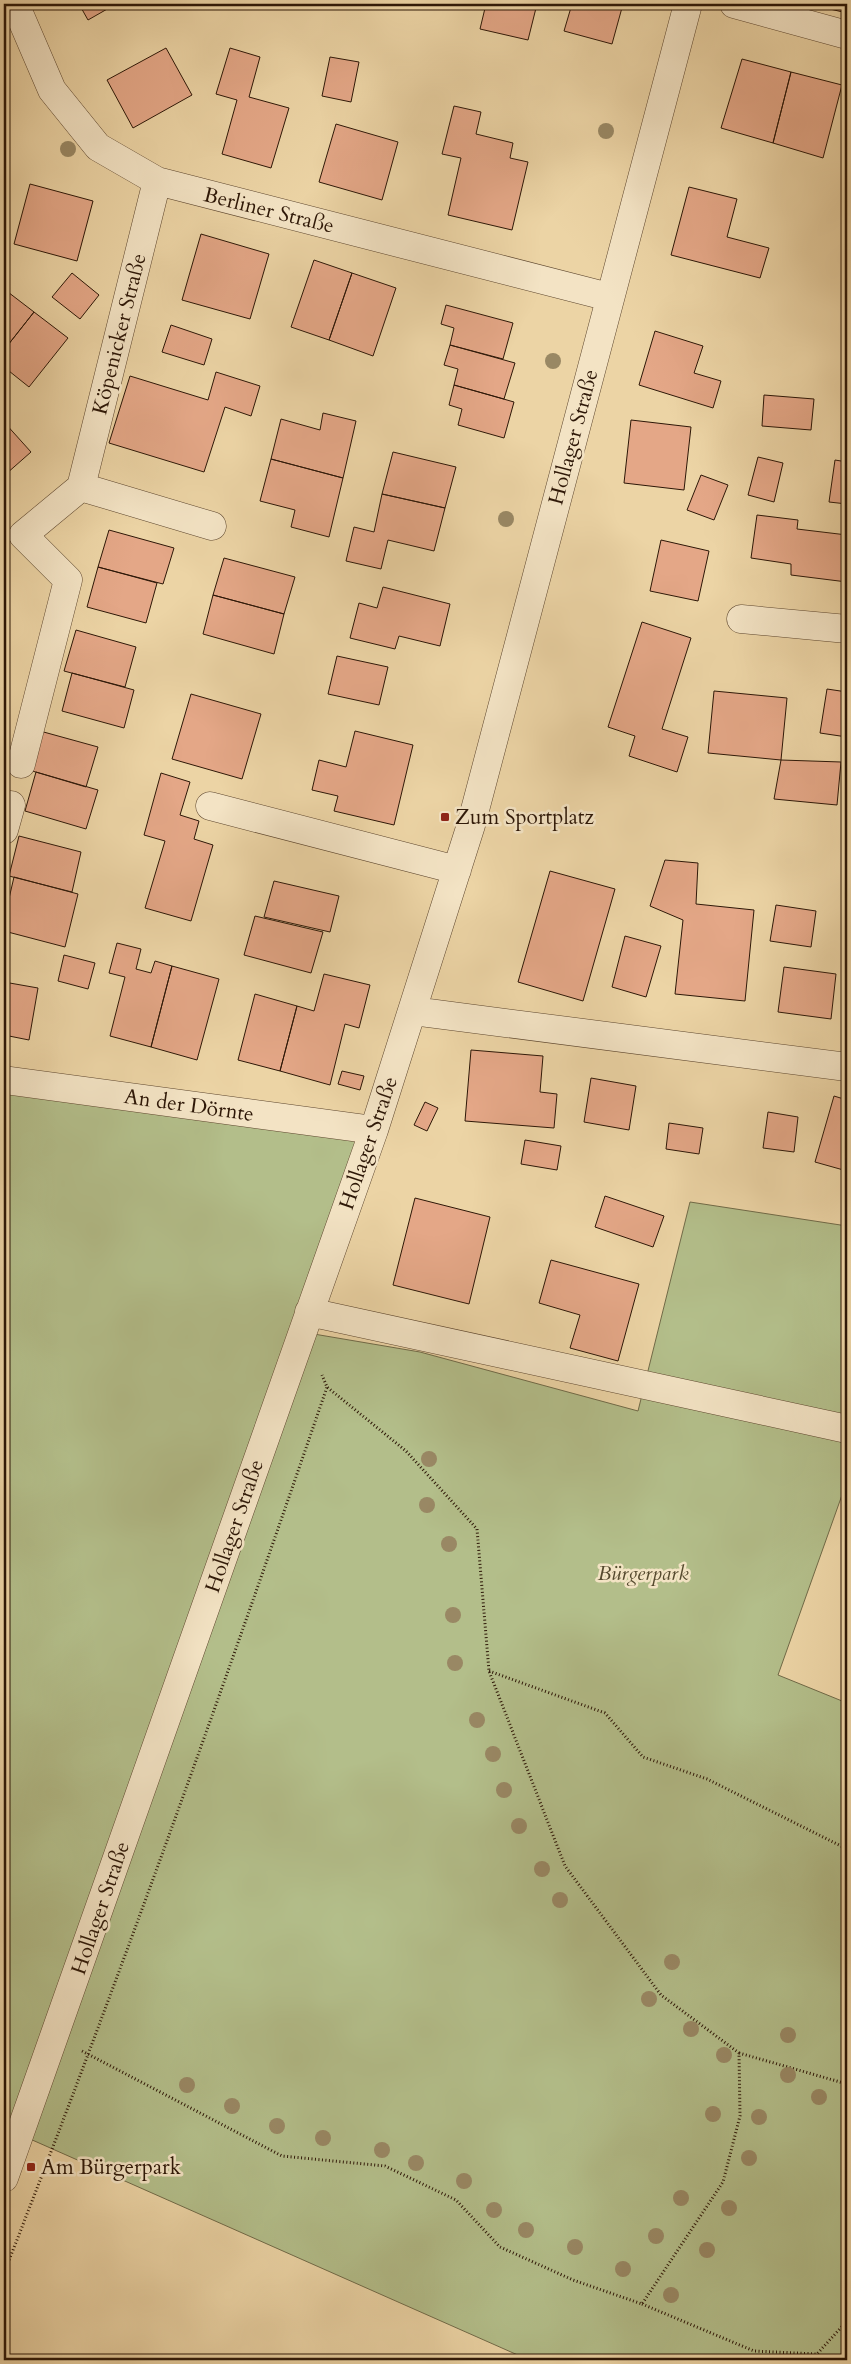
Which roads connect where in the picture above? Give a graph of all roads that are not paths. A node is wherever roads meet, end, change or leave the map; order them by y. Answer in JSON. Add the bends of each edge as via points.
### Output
{"nodes":[{"id":1,"x":15,"y":4,"type":"edge"},
{"id":2,"x":688,"y":4,"type":"edge"},
{"id":3,"x":734,"y":4,"type":"edge"},
{"id":4,"x":847,"y":35,"type":"edge"},
{"id":5,"x":157,"y":181,"type":"junction"},
{"id":6,"x":609,"y":297,"type":"junction"},
{"id":7,"x":81,"y":487,"type":"junction"},
{"id":8,"x":212,"y":526,"type":"dead end"},
{"id":9,"x":742,"y":619,"type":"dead end"},
{"id":10,"x":847,"y":629,"type":"edge"},
{"id":11,"x":21,"y":764,"type":"dead end"},
{"id":12,"x":210,"y":806,"type":"dead end"},
{"id":13,"x":456,"y":870,"type":"junction"},
{"id":14,"x":413,"y":1011,"type":"junction"},
{"id":15,"x":847,"y":1067,"type":"edge"},
{"id":16,"x":4,"y":1080,"type":"edge"},
{"id":17,"x":374,"y":1130,"type":"junction"},
{"id":18,"x":306,"y":1322,"type":"junction"},
{"id":19,"x":847,"y":1429,"type":"edge"},
{"id":20,"x":4,"y":2178,"type":"edge"}],
"edges":[{"from":1,"to":5,"type":"street","name":"Berliner Straße","via":[[52,90],[92,140],[98,147]]},
{"from":2,"to":6,"type":"street","name":"Hollager Straße"},
{"from":3,"to":4,"type":"street"},
{"from":5,"to":6,"type":"street","name":"Berliner Straße"},
{"from":5,"to":7,"type":"street","name":"Köpenicker Straße"},
{"from":6,"to":13,"type":"street","name":"Hollager Straße","via":[[471,825]]},
{"from":7,"to":8,"type":"street"},
{"from":7,"to":11,"type":"street","via":[[23,534],[68,580]]},
{"from":9,"to":10,"type":"street"},
{"from":12,"to":13,"type":"street"},
{"from":13,"to":14,"type":"street","name":"Hollager Straße"},
{"from":14,"to":15,"type":"street"},
{"from":14,"to":17,"type":"street","name":"Hollager Straße"},
{"from":16,"to":17,"type":"street","name":"An der Dörnte"},
{"from":17,"to":18,"type":"street","name":"Hollager Straße"},
{"from":18,"to":19,"type":"street"},
{"from":18,"to":20,"type":"street","name":"Hollager Straße"}]}
